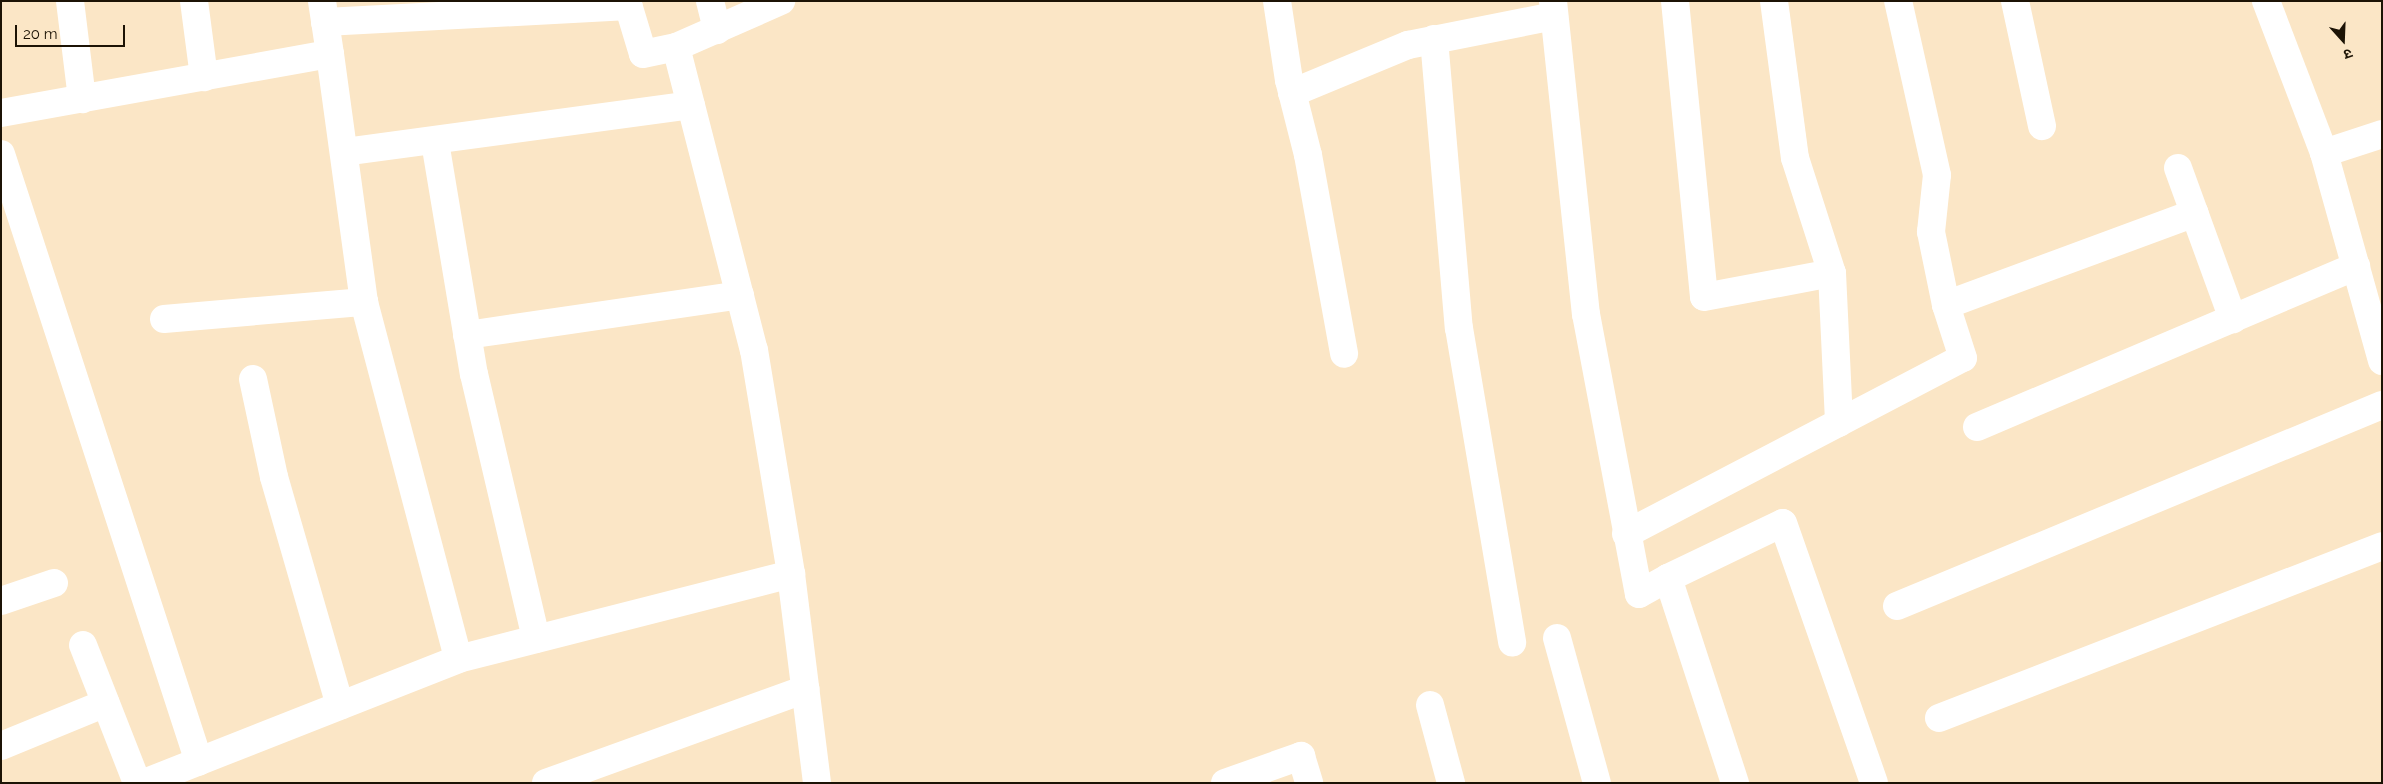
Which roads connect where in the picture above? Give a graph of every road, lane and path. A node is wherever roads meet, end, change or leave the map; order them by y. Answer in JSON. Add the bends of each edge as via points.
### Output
{"nodes":[{"id":1,"x":70,"y":1,"type":"edge"},
{"id":2,"x":194,"y":1,"type":"edge"},
{"id":3,"x":710,"y":1,"type":"edge"},
{"id":4,"x":781,"y":1,"type":"edge"},
{"id":5,"x":1674,"y":1,"type":"edge"},
{"id":6,"x":1774,"y":1,"type":"edge"},
{"id":7,"x":1898,"y":1,"type":"edge"},
{"id":8,"x":2015,"y":1,"type":"edge"},
{"id":9,"x":2266,"y":1,"type":"edge"},
{"id":10,"x":628,"y":4,"type":"edge"},
{"id":11,"x":1278,"y":7,"type":"edge"},
{"id":12,"x":1554,"y":9,"type":"edge"},
{"id":13,"x":323,"y":12,"type":"edge"},
{"id":14,"x":717,"y":30,"type":"junction"},
{"id":15,"x":1434,"y":40,"type":"junction"},
{"id":16,"x":676,"y":47,"type":"junction"},
{"id":17,"x":330,"y":54,"type":"junction"},
{"id":18,"x":204,"y":77,"type":"junction"},
{"id":19,"x":1292,"y":93,"type":"junction"},
{"id":20,"x":82,"y":99,"type":"junction"},
{"id":21,"x":691,"y":105,"type":"junction"},
{"id":22,"x":1,"y":113,"type":"edge"},
{"id":23,"x":2042,"y":126,"type":"dead end"},
{"id":24,"x":2382,"y":134,"type":"edge"},
{"id":25,"x":434,"y":142,"type":"junction"},
{"id":26,"x":344,"y":152,"type":"junction"},
{"id":27,"x":2324,"y":153,"type":"junction"},
{"id":28,"x":1,"y":154,"type":"edge"},
{"id":29,"x":2178,"y":168,"type":"dead end"},
{"id":30,"x":2195,"y":213,"type":"junction"},
{"id":31,"x":1832,"y":273,"type":"junction"},
{"id":32,"x":2366,"y":278,"type":"edge"},
{"id":33,"x":740,"y":295,"type":"junction"},
{"id":34,"x":364,"y":302,"type":"junction"},
{"id":35,"x":1946,"y":305,"type":"junction"},
{"id":36,"x":164,"y":319,"type":"dead end"},
{"id":37,"x":2233,"y":319,"type":"junction"},
{"id":38,"x":467,"y":335,"type":"junction"},
{"id":39,"x":1344,"y":354,"type":"dead end"},
{"id":40,"x":2382,"y":361,"type":"edge"},
{"id":41,"x":253,"y":379,"type":"dead end"},
{"id":42,"x":2382,"y":405,"type":"edge"},
{"id":43,"x":1839,"y":423,"type":"junction"},
{"id":44,"x":1978,"y":427,"type":"dead end"},
{"id":45,"x":1626,"y":534,"type":"junction"},
{"id":46,"x":2382,"y":546,"type":"edge"},
{"id":47,"x":791,"y":574,"type":"junction"},
{"id":48,"x":1668,"y":578,"type":"junction"},
{"id":49,"x":54,"y":583,"type":"dead end"},
{"id":50,"x":1,"y":601,"type":"edge"},
{"id":51,"x":1896,"y":606,"type":"dead end"},
{"id":52,"x":1557,"y":638,"type":"dead end"},
{"id":53,"x":536,"y":639,"type":"junction"},
{"id":54,"x":1512,"y":643,"type":"dead end"},
{"id":55,"x":83,"y":645,"type":"dead end"},
{"id":56,"x":458,"y":659,"type":"junction"},
{"id":57,"x":805,"y":689,"type":"junction"},
{"id":58,"x":106,"y":703,"type":"junction"},
{"id":59,"x":1430,"y":705,"type":"dead end"},
{"id":60,"x":340,"y":706,"type":"junction"},
{"id":61,"x":1939,"y":718,"type":"dead end"},
{"id":62,"x":1,"y":746,"type":"edge"},
{"id":63,"x":199,"y":762,"type":"junction"},
{"id":64,"x":137,"y":783,"type":"edge"},
{"id":65,"x":144,"y":783,"type":"edge"},
{"id":66,"x":546,"y":783,"type":"edge"},
{"id":67,"x":817,"y":783,"type":"edge"},
{"id":68,"x":1225,"y":783,"type":"edge"},
{"id":69,"x":1309,"y":783,"type":"edge"},
{"id":70,"x":1451,"y":783,"type":"edge"},
{"id":71,"x":1598,"y":783,"type":"edge"},
{"id":72,"x":1735,"y":783,"type":"edge"},
{"id":73,"x":1874,"y":783,"type":"edge"}],
"edges":[{"from":1,"to":20,"type":"street"},
{"from":2,"to":18,"type":"street"},
{"from":3,"to":14,"type":"street"},
{"from":4,"to":14,"type":"street"},
{"from":5,"to":31,"type":"street","via":[[1704,297]]},
{"from":6,"to":31,"type":"street","via":[[1795,158]]},
{"from":7,"to":35,"type":"street","via":[[1937,176],[1931,232]]},
{"from":8,"to":23,"type":"street"},
{"from":9,"to":27,"type":"street"},
{"from":10,"to":13,"type":"street"},
{"from":10,"to":16,"type":"street","via":[[643,54]]},
{"from":11,"to":19,"type":"street"},
{"from":12,"to":15,"type":"street"},
{"from":12,"to":45,"type":"street","via":[[1586,314]]},
{"from":13,"to":17,"type":"street"},
{"from":14,"to":16,"type":"street"},
{"from":15,"to":19,"type":"street","via":[[1408,45]]},
{"from":15,"to":54,"type":"street","via":[[1459,328]]},
{"from":16,"to":21,"type":"street"},
{"from":17,"to":18,"type":"street"},
{"from":17,"to":26,"type":"street"},
{"from":18,"to":20,"type":"street"},
{"from":19,"to":39,"type":"street","via":[[1308,155]]},
{"from":20,"to":22,"type":"street"},
{"from":21,"to":25,"type":"street"},
{"from":21,"to":33,"type":"street"},
{"from":24,"to":27,"type":"street"},
{"from":25,"to":26,"type":"street"},
{"from":25,"to":38,"type":"street"},
{"from":26,"to":34,"type":"street"},
{"from":27,"to":32,"type":"street"},
{"from":28,"to":63,"type":"street"},
{"from":29,"to":30,"type":"street"},
{"from":30,"to":35,"type":"street"},
{"from":30,"to":37,"type":"street"},
{"from":31,"to":43,"type":"street"},
{"from":32,"to":37,"type":"street"},
{"from":32,"to":40,"type":"street"},
{"from":33,"to":38,"type":"street"},
{"from":33,"to":47,"type":"street","via":[[754,350]]},
{"from":34,"to":36,"type":"street"},
{"from":34,"to":56,"type":"street"},
{"from":35,"to":43,"type":"street","via":[[1963,358]]},
{"from":37,"to":44,"type":"street"},
{"from":38,"to":53,"type":"street"},
{"from":41,"to":60,"type":"street","via":[[274,477]]},
{"from":42,"to":51,"type":"street"},
{"from":43,"to":45,"type":"street"},
{"from":45,"to":48,"type":"street","via":[[1639,594]]},
{"from":46,"to":61,"type":"street"},
{"from":47,"to":53,"type":"street"},
{"from":47,"to":57,"type":"street"},
{"from":48,"to":72,"type":"street"},
{"from":48,"to":73,"type":"street","via":[[1783,522]]},
{"from":49,"to":50,"type":"street"},
{"from":52,"to":71,"type":"street"},
{"from":53,"to":56,"type":"street"},
{"from":55,"to":58,"type":"street"},
{"from":56,"to":60,"type":"street"},
{"from":57,"to":66,"type":"street"},
{"from":57,"to":67,"type":"street"},
{"from":58,"to":62,"type":"street"},
{"from":58,"to":64,"type":"street"},
{"from":59,"to":70,"type":"street"},
{"from":60,"to":63,"type":"street"},
{"from":63,"to":65,"type":"street"},
{"from":68,"to":69,"type":"street","via":[[1300,756]]}]}
